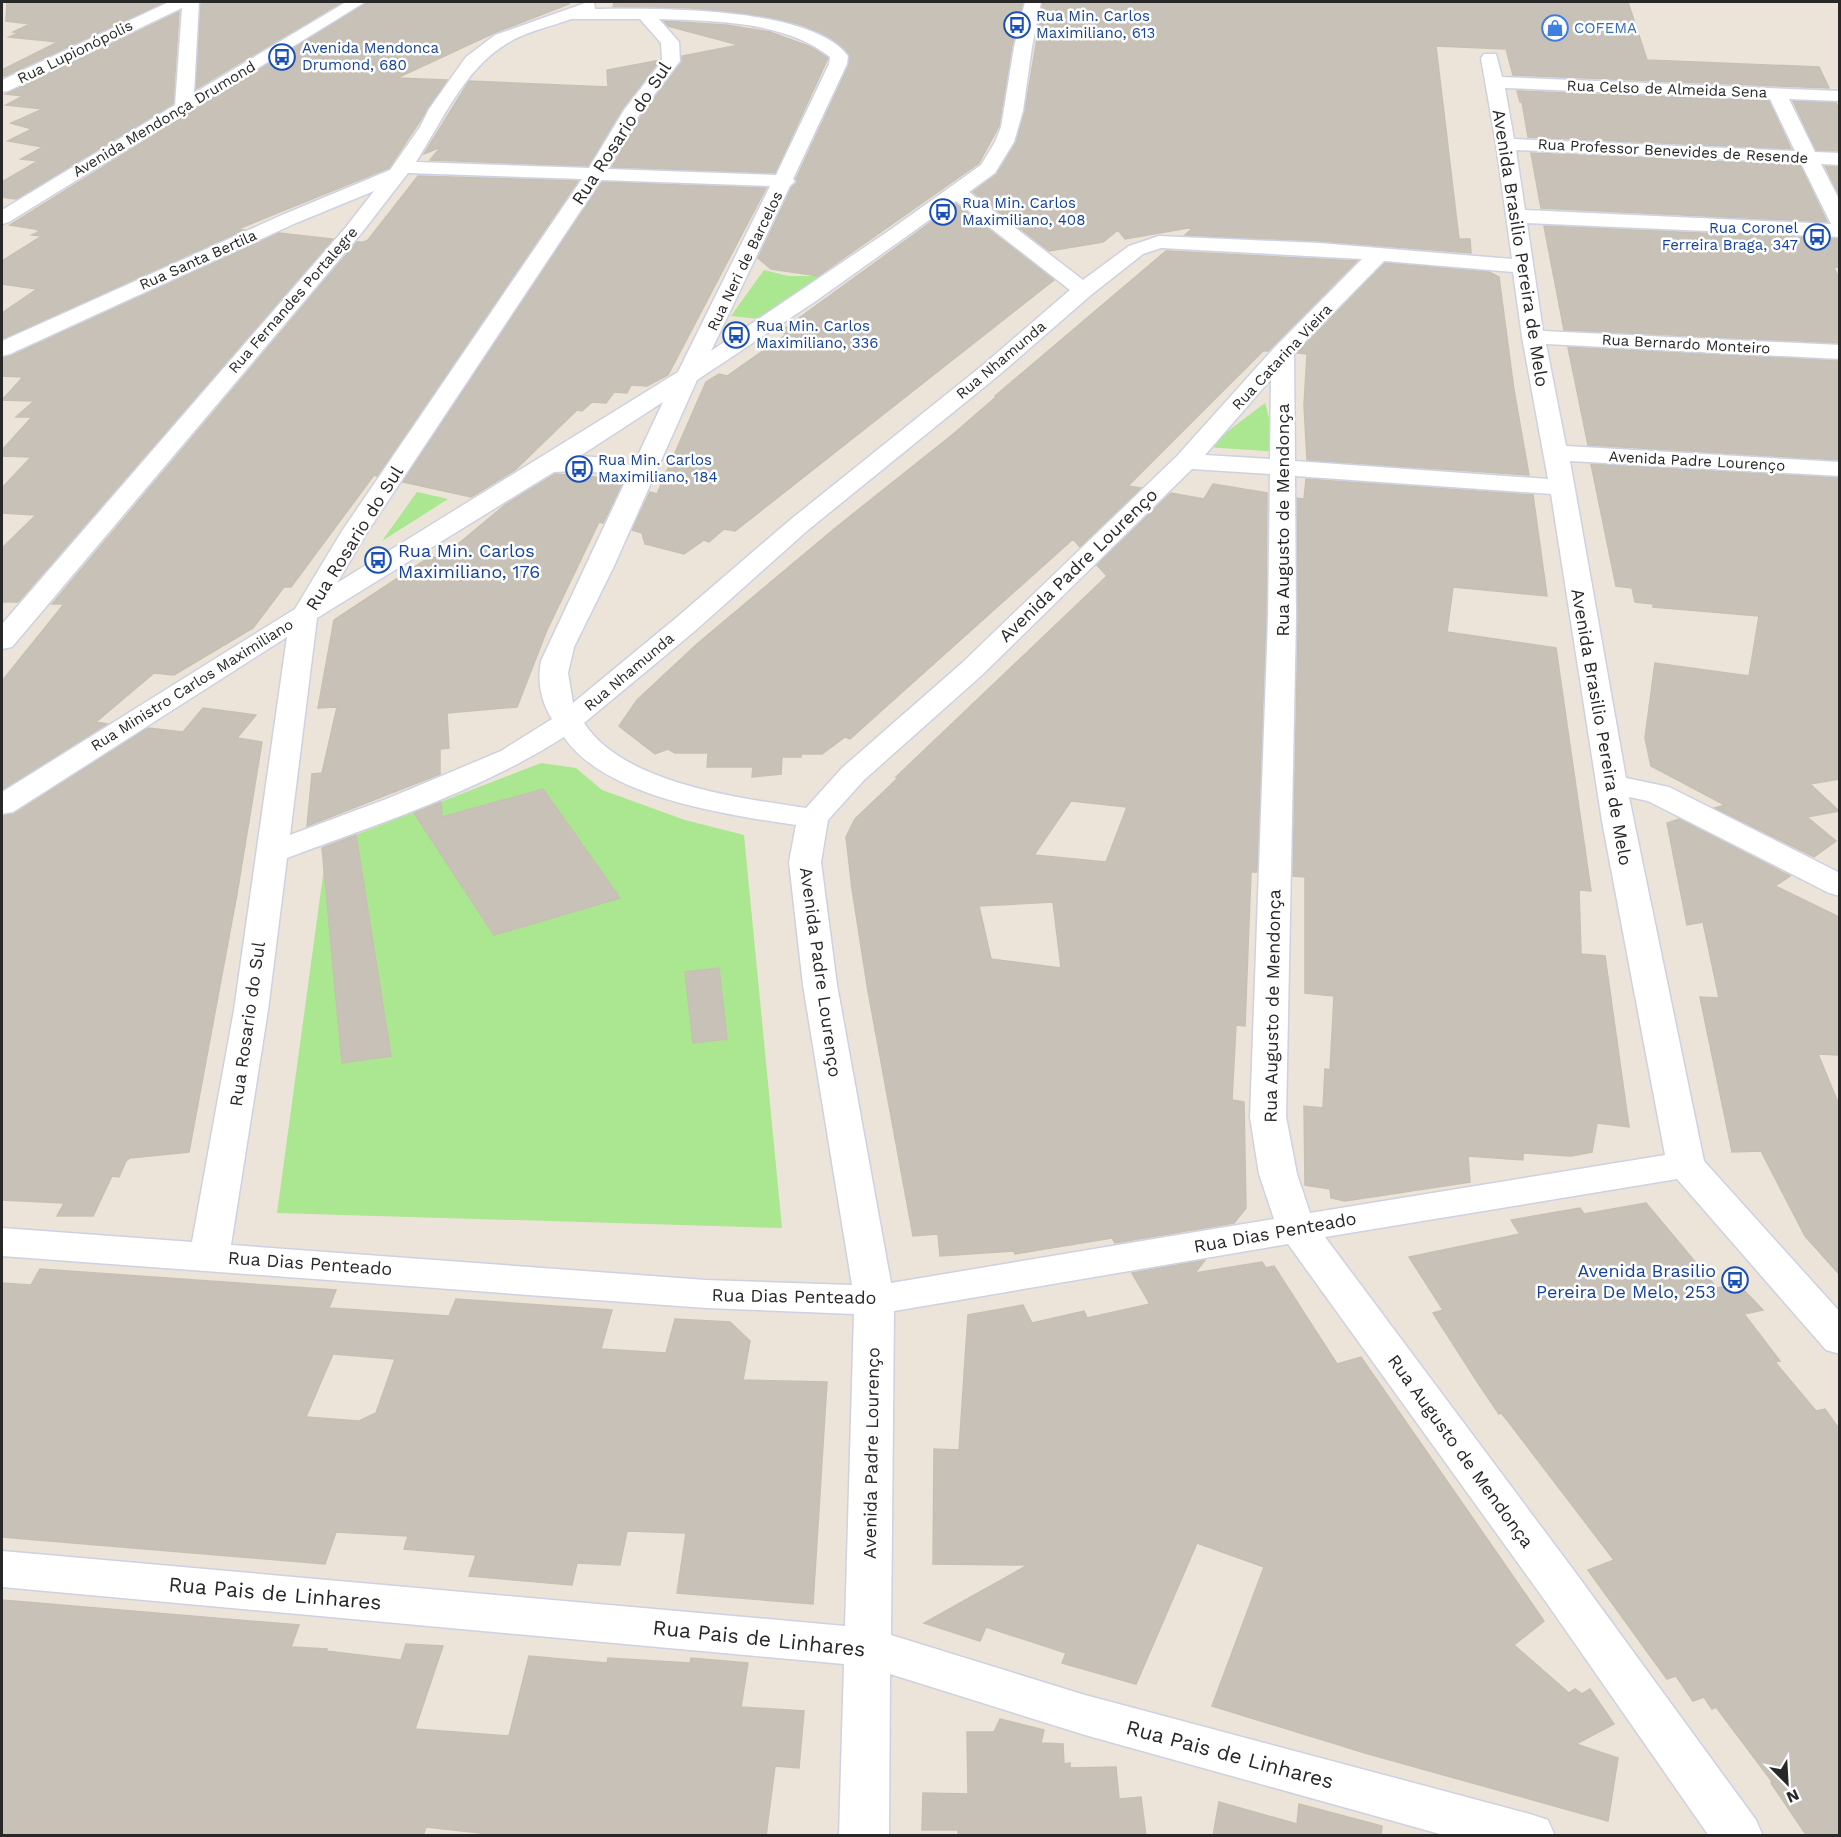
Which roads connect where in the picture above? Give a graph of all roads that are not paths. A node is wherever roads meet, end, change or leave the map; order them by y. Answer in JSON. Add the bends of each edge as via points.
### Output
{"nodes":[{"id":1,"x":181,"y":2,"type":"edge"},
{"id":2,"x":191,"y":2,"type":"edge"},
{"id":3,"x":357,"y":2,"type":"edge"},
{"id":4,"x":606,"y":2,"type":"edge"},
{"id":5,"x":1034,"y":2,"type":"edge"},
{"id":6,"x":644,"y":13,"type":"junction"},
{"id":7,"x":566,"y":14,"type":"junction"},
{"id":8,"x":1492,"y":70,"type":"joint"},
{"id":9,"x":2,"y":87,"type":"edge"},
{"id":10,"x":1777,"y":94,"type":"junction"},
{"id":11,"x":1839,"y":96,"type":"edge"},
{"id":12,"x":184,"y":106,"type":"junction"},
{"id":13,"x":1506,"y":144,"type":"junction"},
{"id":14,"x":1808,"y":158,"type":"junction"},
{"id":15,"x":1839,"y":159,"type":"edge"},
{"id":16,"x":400,"y":171,"type":"junction"},
{"id":17,"x":595,"y":174,"type":"junction"},
{"id":18,"x":785,"y":181,"type":"junction"},
{"id":19,"x":957,"y":192,"type":"junction"},
{"id":20,"x":1516,"y":216,"type":"junction"},
{"id":21,"x":2,"y":218,"type":"edge"},
{"id":22,"x":289,"y":219,"type":"junction"},
{"id":23,"x":1839,"y":223,"type":"edge"},
{"id":24,"x":353,"y":231,"type":"junction"},
{"id":25,"x":1839,"y":231,"type":"edge"},
{"id":26,"x":1379,"y":254,"type":"junction"},
{"id":27,"x":1523,"y":266,"type":"junction"},
{"id":28,"x":1083,"y":290,"type":"junction"},
{"id":29,"x":1533,"y":336,"type":"junction"},
{"id":30,"x":6,"y":350,"type":"edge"},
{"id":31,"x":1283,"y":352,"type":"junction"},
{"id":32,"x":1839,"y":352,"type":"edge"},
{"id":33,"x":685,"y":378,"type":"junction"},
{"id":34,"x":1555,"y":453,"type":"junction"},
{"id":35,"x":1186,"y":461,"type":"junction"},
{"id":36,"x":550,"y":465,"type":"junction"},
{"id":37,"x":1283,"y":468,"type":"junction"},
{"id":38,"x":1839,"y":469,"type":"edge"},
{"id":39,"x":638,"y":479,"type":"junction"},
{"id":40,"x":1561,"y":487,"type":"junction"},
{"id":41,"x":304,"y":616,"type":"junction"},
{"id":42,"x":2,"y":641,"type":"edge"},
{"id":43,"x":568,"y":722,"type":"junction"},
{"id":44,"x":44,"y":779,"type":"junction"},
{"id":45,"x":1612,"y":784,"type":"junction"},
{"id":46,"x":2,"y":792,"type":"edge"},
{"id":47,"x":2,"y":805,"type":"edge"},
{"id":48,"x":813,"y":818,"type":"junction"},
{"id":49,"x":271,"y":853,"type":"junction"},
{"id":50,"x":1839,"y":885,"type":"edge"},
{"id":51,"x":1686,"y":1165,"type":"junction"},
{"id":52,"x":1297,"y":1228,"type":"junction"},
{"id":53,"x":2,"y":1242,"type":"edge"},
{"id":54,"x":209,"y":1256,"type":"junction"},
{"id":55,"x":874,"y":1300,"type":"junction"},
{"id":56,"x":1839,"y":1339,"type":"edge"},
{"id":57,"x":2,"y":1569,"type":"edge"},
{"id":58,"x":867,"y":1647,"type":"junction"},
{"id":59,"x":864,"y":1836,"type":"edge"},
{"id":60,"x":1530,"y":1836,"type":"edge"},
{"id":61,"x":1738,"y":1836,"type":"edge"}],
"edges":[{"from":1,"to":9,"type":"street","name":"Rua Lupionópolis"},
{"from":2,"to":12,"type":"street"},
{"from":3,"to":12,"type":"street","name":"Avenida Mendonça Drumond"},
{"from":4,"to":7,"type":"street","name":"Rua Fernandes Portalegre"},
{"from":5,"to":19,"type":"street","name":"Rua Ministro Carlos Maximiliano","via":[[1006,142],[998,159]]},
{"from":6,"to":7,"type":"street","name":"Rua Neri de Barcelos"},
{"from":6,"to":17,"type":"street","name":"Rua Rosario do Sul","via":[[670,42],[671,61],[633,110]]},
{"from":6,"to":18,"type":"street","name":"Rua Neri de Barcelos","via":[[703,15],[759,23],[806,35],[835,50],[838,63]]},
{"from":7,"to":16,"type":"street","name":"Rua Fernandes Portalegre","via":[[501,39],[472,60]]},
{"from":8,"to":10,"type":"street","name":"Rua Celso de Almeida Sena"},
{"from":8,"to":13,"type":"street","name":"Avenida Brasilio Pereira de Melo"},
{"from":10,"to":11,"type":"street","name":"Rua Celso de Almeida Sena"},
{"from":10,"to":14,"type":"street"},
{"from":12,"to":21,"type":"street","name":"Avenida Mendonça Drumond"},
{"from":13,"to":14,"type":"street","name":"Rua Professor Benevides de Resende"},
{"from":13,"to":20,"type":"street","name":"Avenida Brasilio Pereira de Melo"},
{"from":14,"to":15,"type":"street","name":"Rua Professor Benevides de Resende"},
{"from":14,"to":23,"type":"street"},
{"from":16,"to":17,"type":"street"},
{"from":16,"to":22,"type":"street","name":"Rua Santa Bertila"},
{"from":16,"to":24,"type":"street","name":"Rua Fernandes Portalegre"},
{"from":17,"to":18,"type":"street"},
{"from":17,"to":41,"type":"street","name":"Rua Rosario do Sul","via":[[356,531]]},
{"from":18,"to":33,"type":"street","name":"Rua Neri de Barcelos"},
{"from":19,"to":28,"type":"street"},
{"from":19,"to":33,"type":"street","name":"Rua Ministro Carlos Maximiliano"},
{"from":20,"to":25,"type":"street"},
{"from":20,"to":27,"type":"street","name":"Avenida Brasilio Pereira de Melo"},
{"from":22,"to":24,"type":"street","via":[[332,222]]},
{"from":22,"to":30,"type":"street","name":"Rua Santa Bertila"},
{"from":24,"to":42,"type":"street","name":"Rua Fernandes Portalegre"},
{"from":26,"to":27,"type":"street","name":"Rua Nhamunda"},
{"from":26,"to":28,"type":"street","name":"Rua Nhamunda","via":[[1160,242],[1137,250]]},
{"from":26,"to":31,"type":"street","name":"Rua Catarina Vieira"},
{"from":27,"to":29,"type":"street","name":"Avenida Brasilio Pereira de Melo"},
{"from":28,"to":43,"type":"street","name":"Rua Nhamunda"},
{"from":29,"to":32,"type":"street","name":"Rua Bernardo Monteiro"},
{"from":29,"to":34,"type":"street","name":"Avenida Brasilio Pereira de Melo"},
{"from":31,"to":35,"type":"street","name":"Rua Catarina Vieira"},
{"from":31,"to":37,"type":"street","name":"Rua Augusto de Mendonça"},
{"from":33,"to":36,"type":"street","name":"Rua Ministro Carlos Maximiliano"},
{"from":33,"to":39,"type":"street","name":"Rua Neri de Barcelos"},
{"from":34,"to":38,"type":"street","name":"Avenida Padre Lourenço"},
{"from":34,"to":40,"type":"street","name":"Avenida Brasilio Pereira de Melo"},
{"from":35,"to":37,"type":"street"},
{"from":35,"to":48,"type":"street","name":"Avenida Padre Lourenço","via":[[972,669],[854,774]]},
{"from":36,"to":39,"type":"street","via":[[596,463]]},
{"from":36,"to":41,"type":"street","name":"Rua Ministro Carlos Maximiliano"},
{"from":37,"to":40,"type":"street"},
{"from":37,"to":52,"type":"street","name":"Rua Augusto de Mendonça","via":[[1268,1117],[1274,1163]]},
{"from":39,"to":43,"type":"street","name":"Rua Neri de Barcelos","via":[[554,664],[554,685]]},
{"from":40,"to":45,"type":"street","name":"Avenida Brasilio Pereira de Melo"},
{"from":41,"to":44,"type":"street","name":"Rua Ministro Carlos Maximiliano"},
{"from":41,"to":49,"type":"street","name":"Rua Rosario do Sul"},
{"from":43,"to":48,"type":"street","name":"Rua Nhamunda","via":[[618,768],[657,786]]},
{"from":43,"to":49,"type":"street","name":"Rua Nhamunda","via":[[512,758]]},
{"from":44,"to":46,"type":"street"},
{"from":44,"to":47,"type":"street","name":"Rua Ministro Carlos Maximiliano"},
{"from":45,"to":50,"type":"street","via":[[1658,794]]},
{"from":45,"to":51,"type":"street","name":"Avenida Brasilio Pereira de Melo"},
{"from":48,"to":55,"type":"street","name":"Avenida Padre Lourenço","via":[[805,862],[820,985]]},
{"from":49,"to":54,"type":"street","name":"Rua Rosario do Sul","via":[[250,1010]]},
{"from":51,"to":52,"type":"street","name":"Rua Dias Penteado"},
{"from":51,"to":56,"type":"street","name":"Avenida Brasilio Pereira de Melo"},
{"from":52,"to":55,"type":"street","name":"Rua Dias Penteado"},
{"from":52,"to":61,"type":"street","name":"Rua Augusto de Mendonça"},
{"from":53,"to":54,"type":"street","name":"Rua Dias Penteado"},
{"from":54,"to":55,"type":"street","name":"Rua Dias Penteado","via":[[706,1294]]},
{"from":55,"to":58,"type":"street","name":"Avenida Padre Lourenço"},
{"from":57,"to":58,"type":"street","name":"Rua Pais de Linhares"},
{"from":58,"to":59,"type":"street","name":"Avenida Padre Lourenço"},
{"from":58,"to":60,"type":"street","name":"Rua Pais de Linhares","via":[[1085,1714]]}]}
